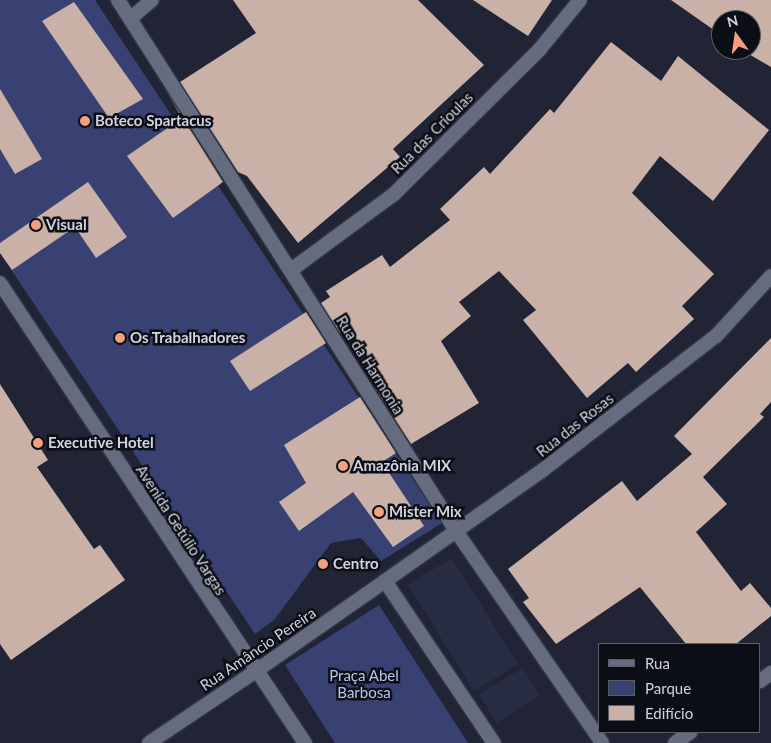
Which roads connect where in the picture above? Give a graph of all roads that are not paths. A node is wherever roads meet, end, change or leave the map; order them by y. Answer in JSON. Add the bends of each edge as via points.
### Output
{"nodes":[{"id":1,"x":118,"y":0,"type":"edge"},
{"id":2,"x":152,"y":0,"type":"edge"},
{"id":3,"x":580,"y":0,"type":"edge"},
{"id":4,"x":130,"y":19,"type":"junction"},
{"id":5,"x":291,"y":270,"type":"junction"},
{"id":6,"x":771,"y":276,"type":"edge"},
{"id":7,"x":0,"y":283,"type":"edge"},
{"id":8,"x":456,"y":531,"type":"junction"},
{"id":9,"x":386,"y":581,"type":"junction"},
{"id":10,"x":256,"y":671,"type":"junction"},
{"id":11,"x":690,"y":733,"type":"edge"},
{"id":12,"x":149,"y":743,"type":"edge"},
{"id":13,"x":305,"y":743,"type":"edge"},
{"id":14,"x":494,"y":743,"type":"edge"},
{"id":15,"x":602,"y":743,"type":"edge"},
{"id":16,"x":675,"y":743,"type":"edge"}],
"edges":[{"from":1,"to":4,"type":"street","name":"Rua da Harmonia"},
{"from":2,"to":4,"type":"street"},
{"from":3,"to":5,"type":"street","name":"Rua das Crioulas","via":[[540,49],[394,194]]},
{"from":4,"to":5,"type":"street","name":"Rua da Harmonia"},
{"from":5,"to":8,"type":"street","name":"Rua da Harmonia"},
{"from":6,"to":8,"type":"street","name":"Rua das Rosas","via":[[716,336],[543,470]]},
{"from":7,"to":10,"type":"street","name":"Avenida Getúlio Vargas"},
{"from":8,"to":9,"type":"street","name":"Rua das Rosas"},
{"from":8,"to":15,"type":"street","name":"Rua da Harmonia"},
{"from":9,"to":10,"type":"street","name":"Rua Amâncio Pereira"},
{"from":9,"to":14,"type":"street"},
{"from":10,"to":12,"type":"street","name":"Rua Amâncio Pereira"},
{"from":10,"to":13,"type":"street","name":"Avenida Getúlio Vargas"},
{"from":11,"to":16,"type":"street"}]}
